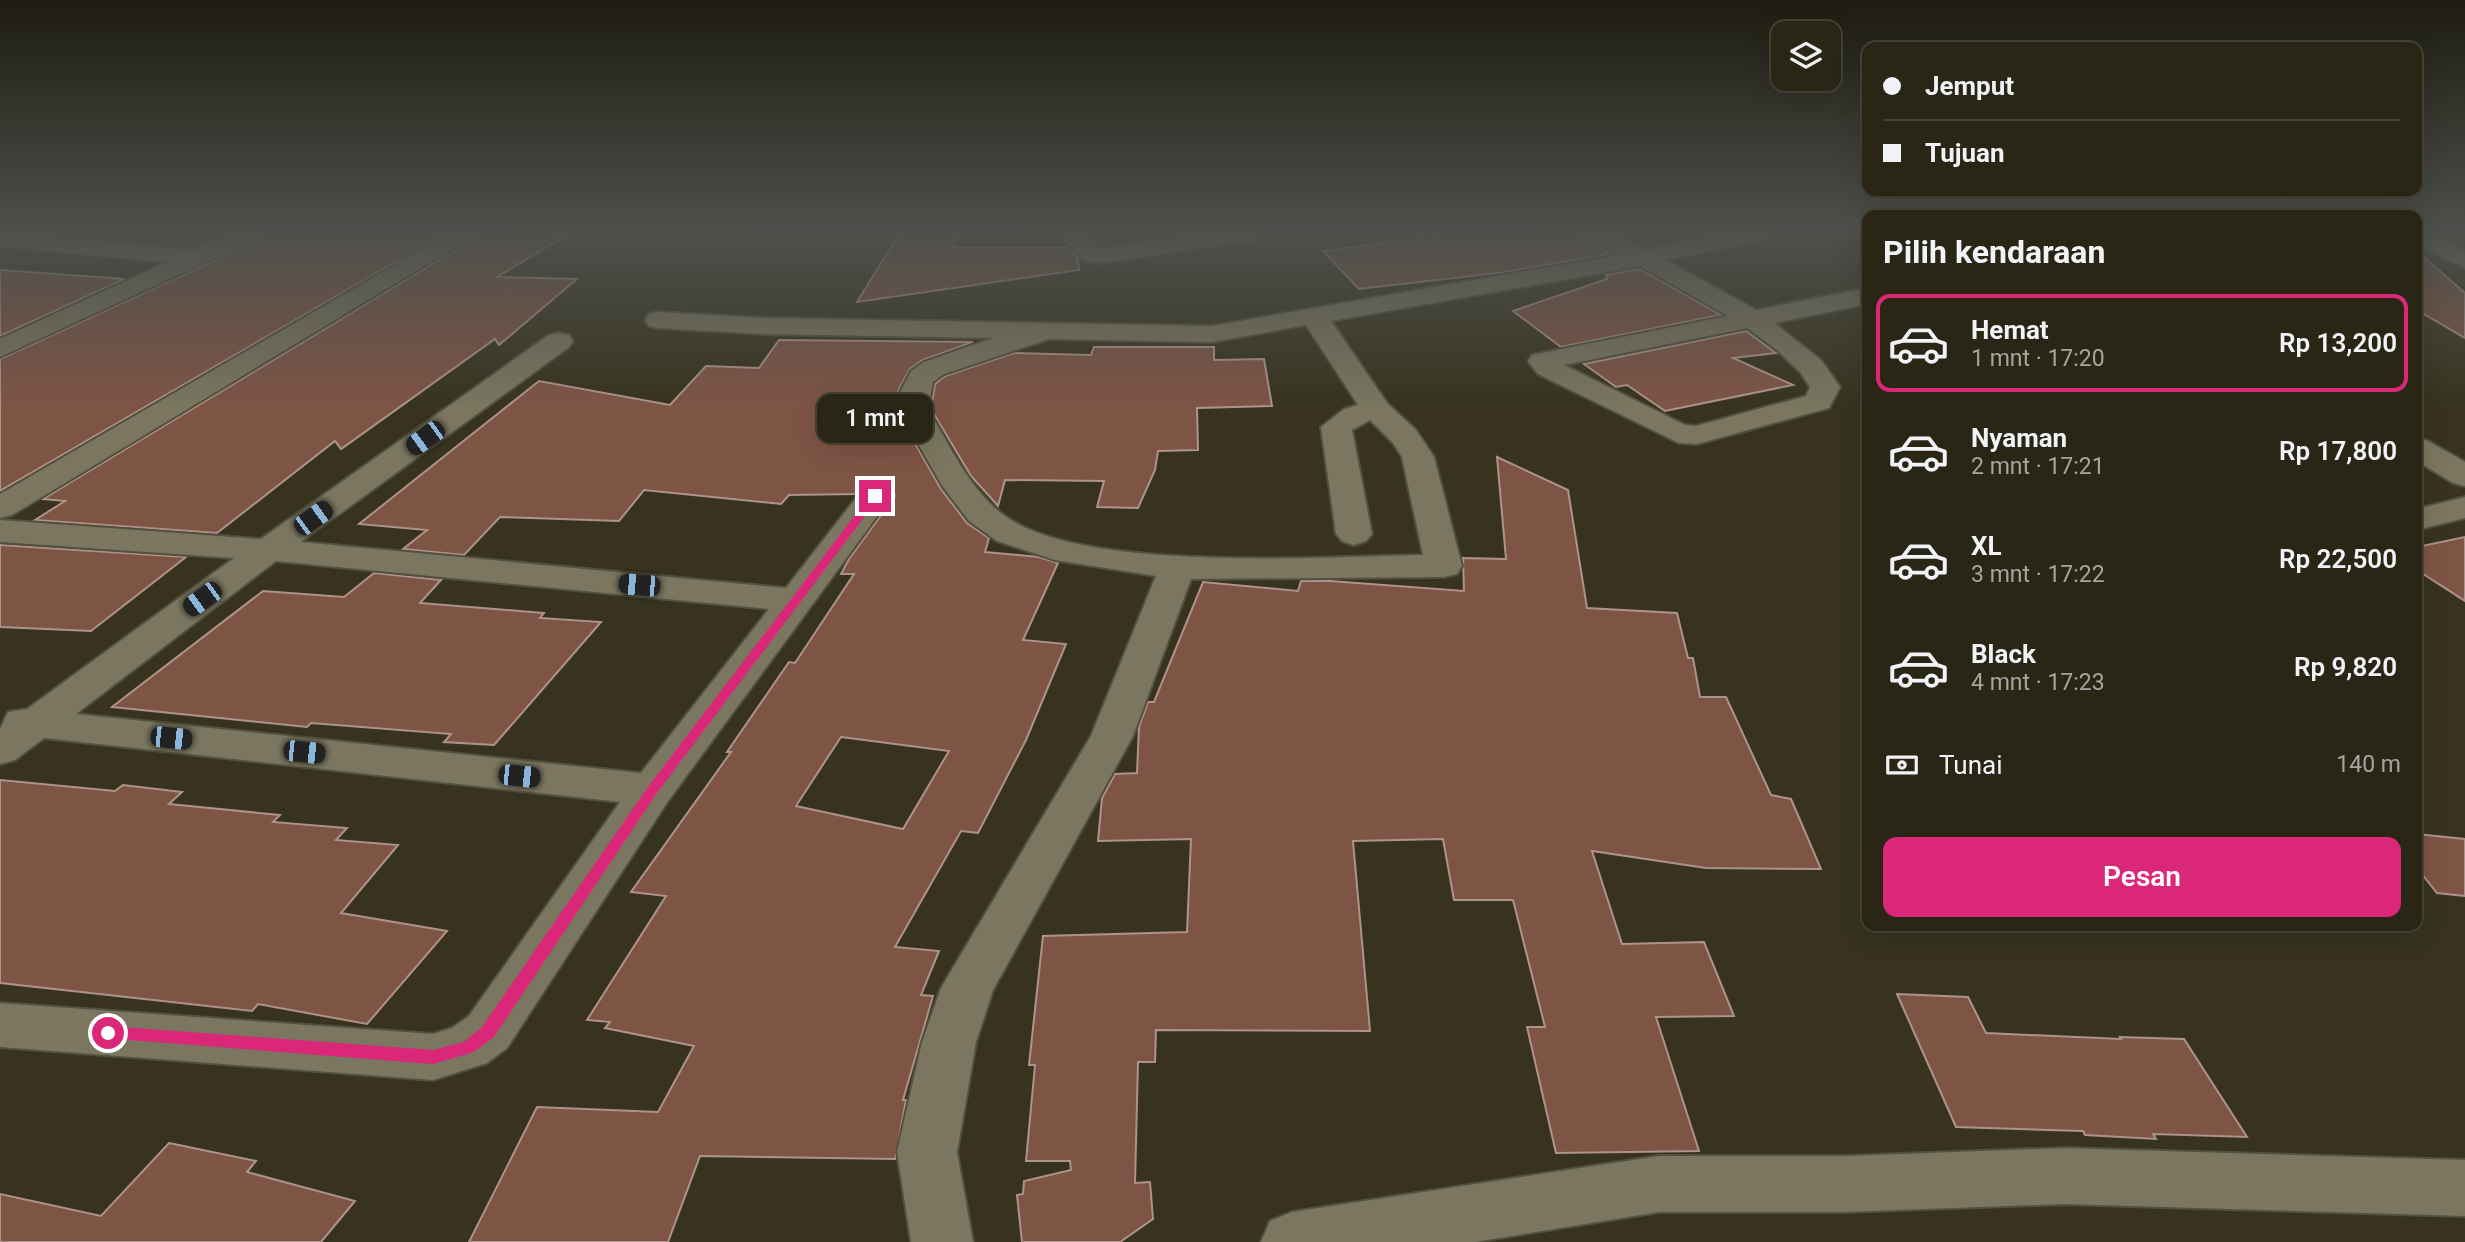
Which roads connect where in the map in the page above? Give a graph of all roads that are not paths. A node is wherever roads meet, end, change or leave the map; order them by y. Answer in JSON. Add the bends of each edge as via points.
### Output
{"nodes":[{"id":1,"x":82,"y":291,"type":"edge"},
{"id":2,"x":112,"y":291,"type":"edge"},
{"id":3,"x":369,"y":291,"type":"edge"},
{"id":4,"x":1443,"y":291,"type":"edge"},
{"id":5,"x":1701,"y":291,"type":"edge"},
{"id":6,"x":1862,"y":297,"type":"edge"},
{"id":7,"x":1315,"y":318,"type":"junction"},
{"id":8,"x":1750,"y":319,"type":"junction"},
{"id":9,"x":657,"y":320,"type":"dead end"},
{"id":10,"x":0,"y":328,"type":"edge"},
{"id":11,"x":1044,"y":332,"type":"junction"},
{"id":12,"x":559,"y":341,"type":"dead end"},
{"id":13,"x":0,"y":349,"type":"edge"},
{"id":14,"x":1376,"y":409,"type":"junction"},
{"id":15,"x":2422,"y":452,"type":"edge"},
{"id":16,"x":2465,"y":476,"type":"edge"},
{"id":17,"x":875,"y":496,"type":"dead end"},
{"id":18,"x":0,"y":508,"type":"edge"},
{"id":19,"x":0,"y":531,"type":"edge"},
{"id":20,"x":1354,"y":534,"type":"dead end"},
{"id":21,"x":268,"y":550,"type":"junction"},
{"id":22,"x":1177,"y":568,"type":"junction"},
{"id":23,"x":798,"y":600,"type":"junction"},
{"id":24,"x":18,"y":722,"type":"edge"},
{"id":25,"x":0,"y":750,"type":"edge"},
{"id":26,"x":652,"y":790,"type":"junction"},
{"id":27,"x":0,"y":1025,"type":"edge"},
{"id":28,"x":2465,"y":1188,"type":"edge"},
{"id":29,"x":942,"y":1242,"type":"edge"},
{"id":30,"x":1292,"y":1242,"type":"edge"}],
"edges":[{"from":1,"to":10,"type":"street"},
{"from":2,"to":13,"type":"street"},
{"from":3,"to":18,"type":"street"},
{"from":4,"to":7,"type":"street"},
{"from":5,"to":8,"type":"street"},
{"from":6,"to":8,"type":"street"},
{"from":7,"to":11,"type":"street","via":[[1212,334]]},
{"from":7,"to":14,"type":"street"},
{"from":8,"to":8,"type":"street","via":[[1546,359],[1542,364],[1688,436],[1818,402],[1825,387],[1818,371],[1784,340]]},
{"from":9,"to":11,"type":"street"},
{"from":11,"to":22,"type":"street","via":[[924,374],[916,386],[913,409],[990,523],[1025,541]]},
{"from":12,"to":21,"type":"street"},
{"from":14,"to":20,"type":"street","via":[[1335,427]]},
{"from":14,"to":22,"type":"street","via":[[1418,457],[1444,566]]},
{"from":15,"to":16,"type":"street"},
{"from":17,"to":23,"type":"street"},
{"from":19,"to":21,"type":"street"},
{"from":21,"to":23,"type":"street"},
{"from":21,"to":24,"type":"street"},
{"from":22,"to":29,"type":"street","via":[[1112,736],[967,988],[949,1042],[927,1152]]},
{"from":23,"to":26,"type":"street"},
{"from":24,"to":25,"type":"street"},
{"from":24,"to":26,"type":"street"},
{"from":26,"to":27,"type":"street","via":[[488,1032],[459,1051],[433,1057]]},
{"from":28,"to":30,"type":"street","via":[[2064,1176],[1846,1184],[1658,1184]]}]}
